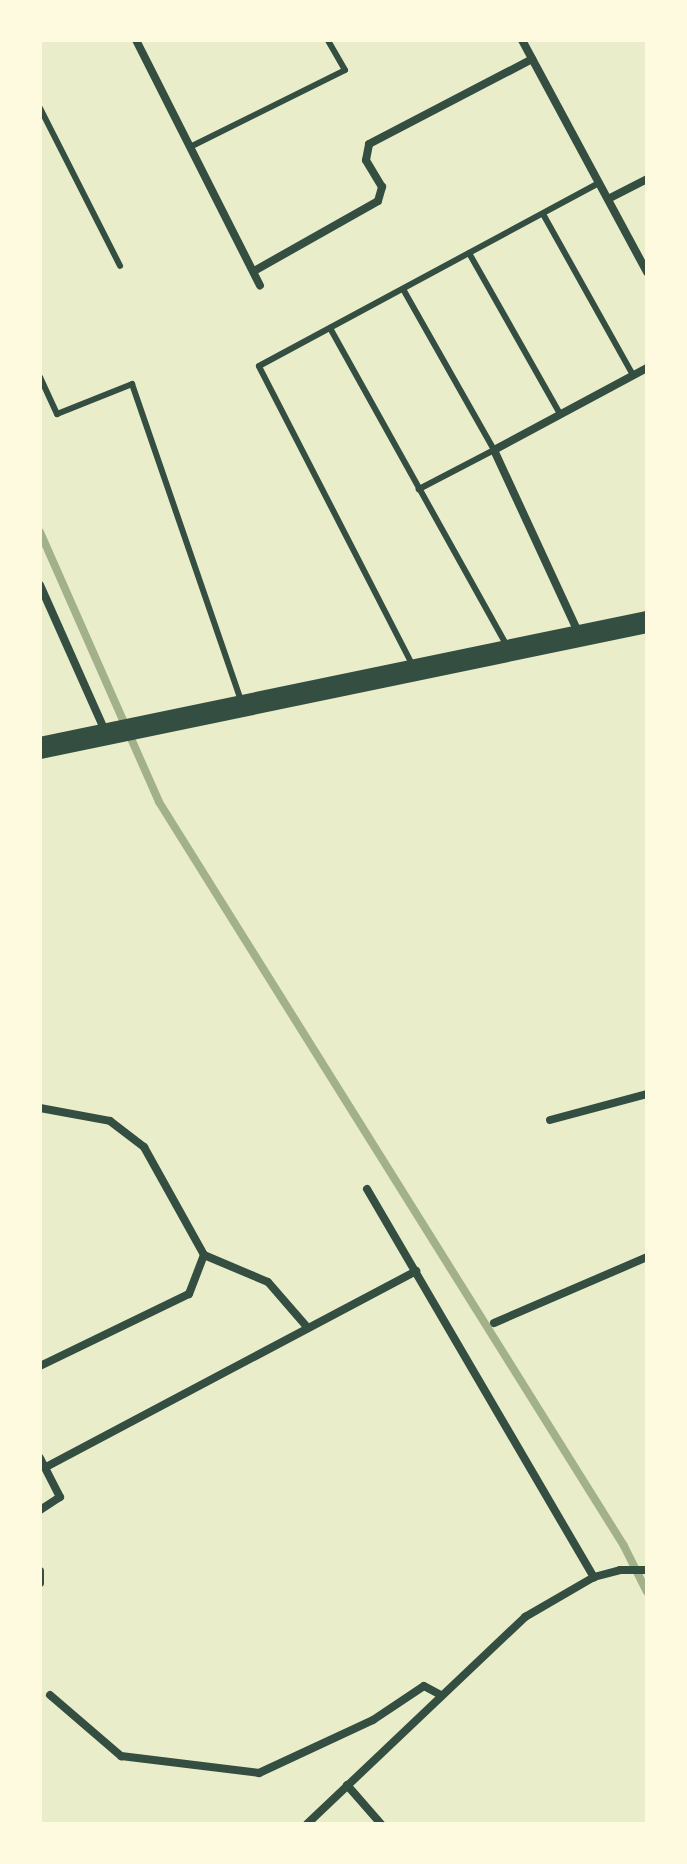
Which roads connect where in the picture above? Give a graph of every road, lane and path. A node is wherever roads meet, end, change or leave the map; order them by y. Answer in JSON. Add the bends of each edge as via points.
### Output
{"nodes":[{"id":1,"x":136,"y":40,"type":"edge"},
{"id":2,"x":328,"y":40,"type":"edge"},
{"id":3,"x":522,"y":40,"type":"edge"},
{"id":4,"x":532,"y":59,"type":"junction"},
{"id":5,"x":40,"y":108,"type":"edge"},
{"id":6,"x":190,"y":147,"type":"junction"},
{"id":7,"x":647,"y":179,"type":"edge"},
{"id":8,"x":599,"y":183,"type":"junction"},
{"id":9,"x":608,"y":199,"type":"junction"},
{"id":10,"x":543,"y":214,"type":"junction"},
{"id":11,"x":469,"y":253,"type":"junction"},
{"id":12,"x":120,"y":266,"type":"dead end"},
{"id":13,"x":254,"y":271,"type":"junction"},
{"id":14,"x":647,"y":272,"type":"edge"},
{"id":15,"x":260,"y":285,"type":"dead end"},
{"id":16,"x":403,"y":289,"type":"junction"},
{"id":17,"x":330,"y":328,"type":"junction"},
{"id":18,"x":647,"y":368,"type":"edge"},
{"id":19,"x":633,"y":375,"type":"junction"},
{"id":20,"x":40,"y":377,"type":"edge"},
{"id":21,"x":560,"y":414,"type":"junction"},
{"id":22,"x":494,"y":450,"type":"junction"},
{"id":23,"x":419,"y":489,"type":"junction"},
{"id":24,"x":40,"y":585,"type":"edge"},
{"id":25,"x":647,"y":622,"type":"edge"},
{"id":26,"x":579,"y":635,"type":"junction"},
{"id":27,"x":509,"y":650,"type":"junction"},
{"id":28,"x":415,"y":669,"type":"junction"},
{"id":29,"x":243,"y":706,"type":"junction"},
{"id":30,"x":110,"y":734,"type":"junction"},
{"id":31,"x":40,"y":748,"type":"edge"},
{"id":32,"x":647,"y":1094,"type":"edge"},
{"id":33,"x":40,"y":1108,"type":"edge"},
{"id":34,"x":550,"y":1120,"type":"dead end"},
{"id":35,"x":367,"y":1189,"type":"dead end"},
{"id":36,"x":204,"y":1255,"type":"junction"},
{"id":37,"x":647,"y":1257,"type":"edge"},
{"id":38,"x":416,"y":1271,"type":"junction"},
{"id":39,"x":494,"y":1323,"type":"dead end"},
{"id":40,"x":308,"y":1328,"type":"junction"},
{"id":41,"x":40,"y":1366,"type":"edge"},
{"id":42,"x":40,"y":1458,"type":"edge"},
{"id":43,"x":46,"y":1467,"type":"junction"},
{"id":44,"x":40,"y":1510,"type":"edge"},
{"id":45,"x":647,"y":1570,"type":"edge"},
{"id":46,"x":40,"y":1571,"type":"edge"},
{"id":47,"x":594,"y":1577,"type":"junction"},
{"id":48,"x":40,"y":1583,"type":"edge"},
{"id":49,"x":50,"y":1695,"type":"dead end"},
{"id":50,"x":441,"y":1695,"type":"junction"},
{"id":51,"x":347,"y":1785,"type":"junction"},
{"id":52,"x":307,"y":1824,"type":"edge"},
{"id":53,"x":381,"y":1824,"type":"edge"}],
"edges":[{"from":1,"to":6,"type":"street"},
{"from":2,"to":6,"type":"lane","via":[[345,70]]},
{"from":3,"to":4,"type":"street"},
{"from":4,"to":8,"type":"street"},
{"from":4,"to":13,"type":"street","via":[[369,144],[366,160],[382,187],[378,201]]},
{"from":5,"to":12,"type":"lane"},
{"from":6,"to":13,"type":"street"},
{"from":7,"to":9,"type":"street"},
{"from":8,"to":9,"type":"street"},
{"from":8,"to":10,"type":"lane"},
{"from":9,"to":14,"type":"street"},
{"from":10,"to":11,"type":"lane"},
{"from":10,"to":19,"type":"lane"},
{"from":11,"to":16,"type":"lane"},
{"from":11,"to":21,"type":"lane"},
{"from":13,"to":15,"type":"street"},
{"from":16,"to":17,"type":"lane"},
{"from":16,"to":22,"type":"lane"},
{"from":17,"to":23,"type":"lane"},
{"from":17,"to":28,"type":"lane","via":[[259,366]]},
{"from":18,"to":19,"type":"street"},
{"from":19,"to":21,"type":"street"},
{"from":20,"to":29,"type":"lane","via":[[57,414],[132,384]]},
{"from":21,"to":22,"type":"street"},
{"from":22,"to":23,"type":"lane"},
{"from":22,"to":26,"type":"street"},
{"from":23,"to":27,"type":"lane"},
{"from":24,"to":30,"type":"street"},
{"from":25,"to":26,"type":"highway"},
{"from":26,"to":27,"type":"highway"},
{"from":27,"to":28,"type":"highway"},
{"from":28,"to":29,"type":"highway"},
{"from":29,"to":30,"type":"highway"},
{"from":30,"to":31,"type":"highway"},
{"from":32,"to":34,"type":"street"},
{"from":33,"to":36,"type":"street","via":[[110,1121],[144,1147]]},
{"from":35,"to":38,"type":"street"},
{"from":36,"to":40,"type":"street","via":[[268,1282]]},
{"from":36,"to":41,"type":"street","via":[[189,1294]]},
{"from":37,"to":39,"type":"street"},
{"from":38,"to":40,"type":"street"},
{"from":38,"to":47,"type":"street"},
{"from":40,"to":43,"type":"street"},
{"from":42,"to":43,"type":"street"},
{"from":43,"to":44,"type":"street","via":[[60,1497]]},
{"from":45,"to":47,"type":"street"},
{"from":46,"to":48,"type":"street"},
{"from":47,"to":50,"type":"street","via":[[525,1617]]},
{"from":49,"to":50,"type":"street","via":[[121,1756],[259,1773],[373,1720],[424,1686]]},
{"from":50,"to":51,"type":"street"},
{"from":51,"to":52,"type":"street"},
{"from":51,"to":53,"type":"street"}]}
